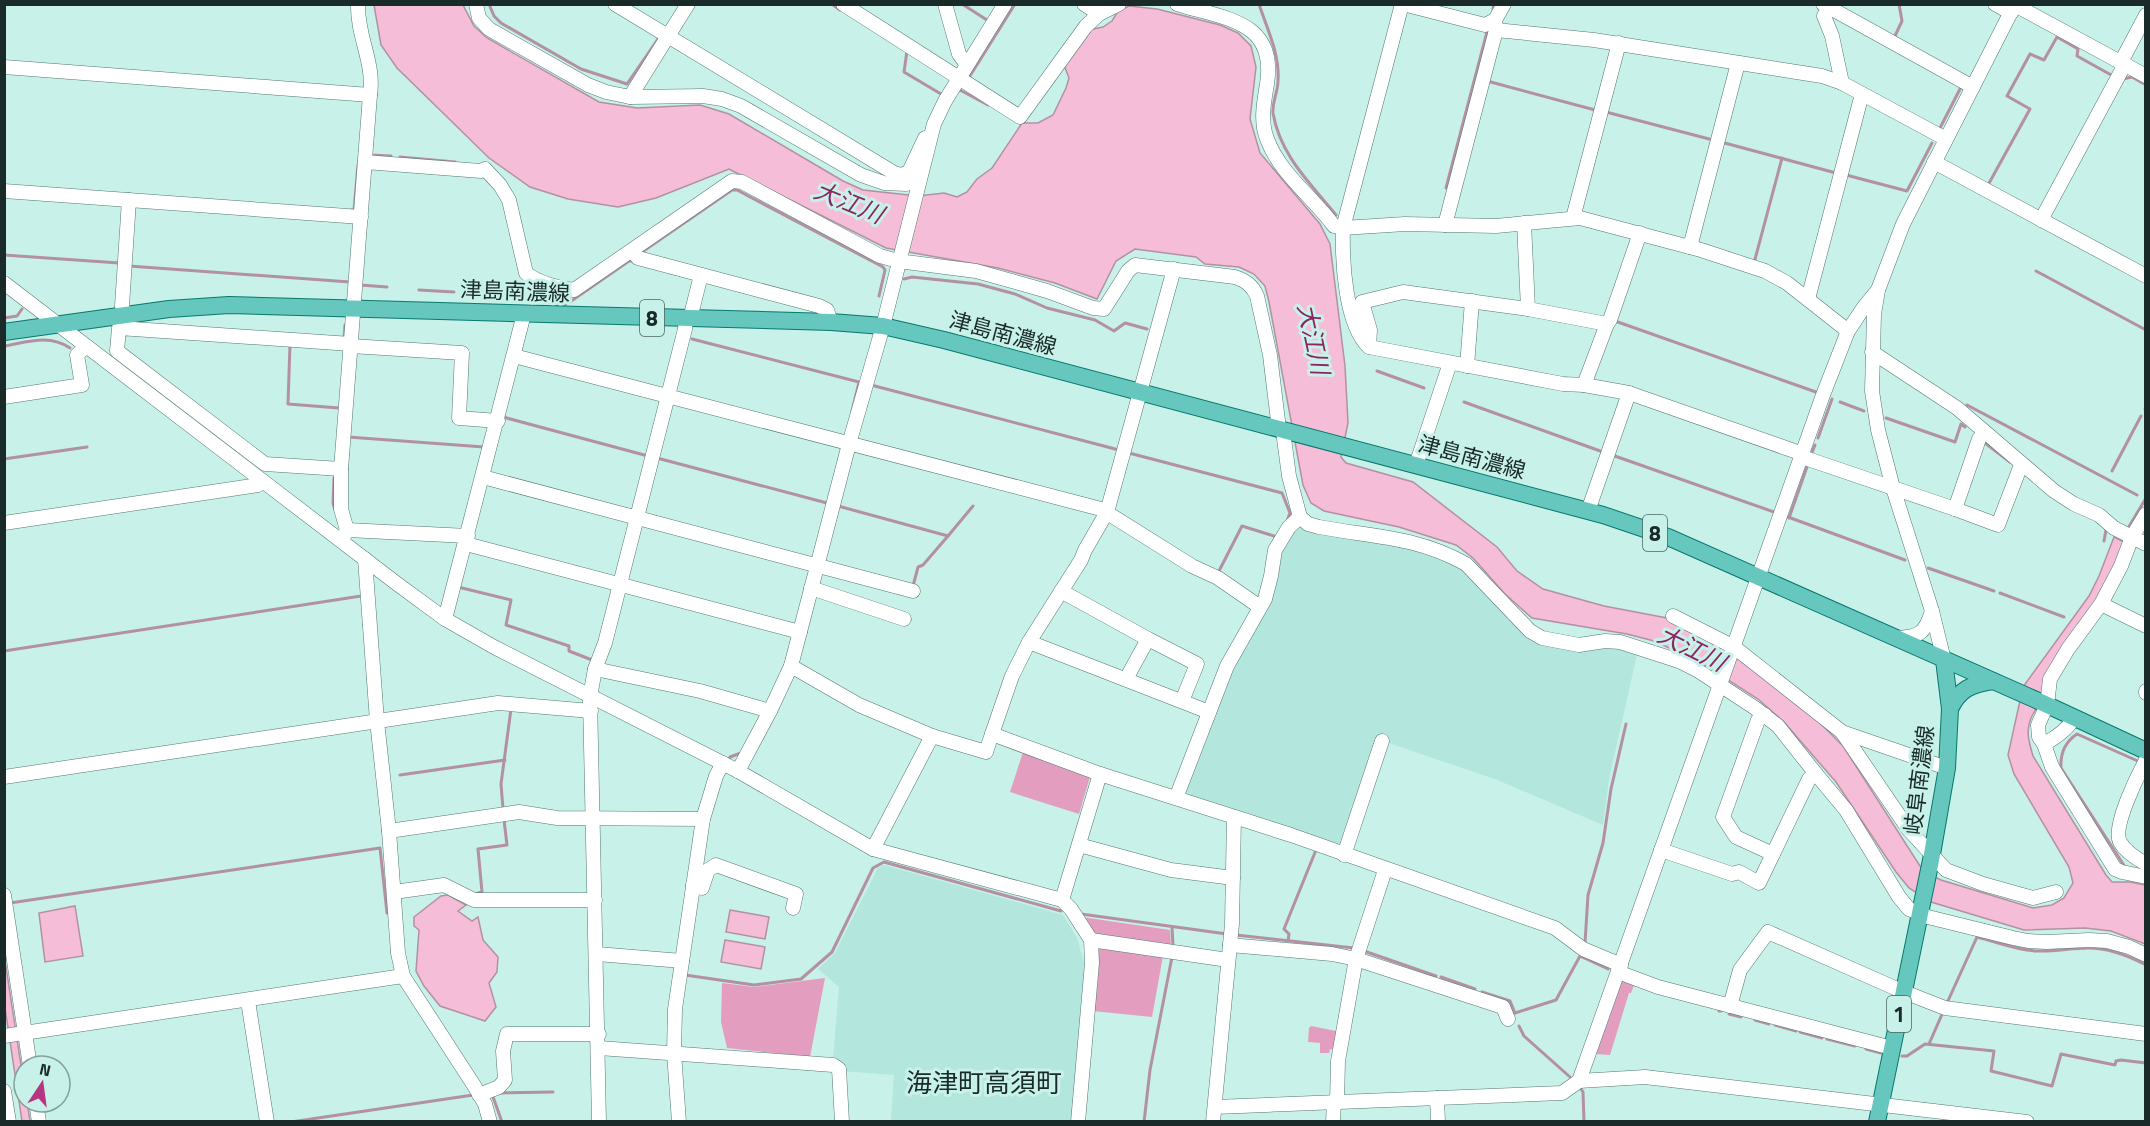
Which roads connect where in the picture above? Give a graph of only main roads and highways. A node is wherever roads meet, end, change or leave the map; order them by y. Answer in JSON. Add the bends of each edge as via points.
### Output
{"nodes":[{"id":1,"x":4,"y":332,"type":"edge"},
{"id":2,"x":1944,"y":660,"type":"junction"},
{"id":3,"x":1993,"y":681,"type":"junction"},
{"id":4,"x":1950,"y":709,"type":"junction"},
{"id":5,"x":2145,"y":751,"type":"edge"},
{"id":6,"x":1878,"y":1113,"type":"edge"}],
"edges":[{"from":1,"to":2,"type":"main road","name":"津島南濃線","number":"8","via":[[169,309],[229,305],[883,326],[1588,511],[1668,537]]},
{"from":2,"to":3,"type":"main road"},
{"from":2,"to":4,"type":"main road","name":"岐阜南濃線","number":"1"},
{"from":3,"to":4,"type":"main road","via":[[1968,687]]},
{"from":3,"to":5,"type":"main road"},
{"from":4,"to":6,"type":"main road","name":"岐阜南濃線","number":"1","via":[[1947,768]]}]}
